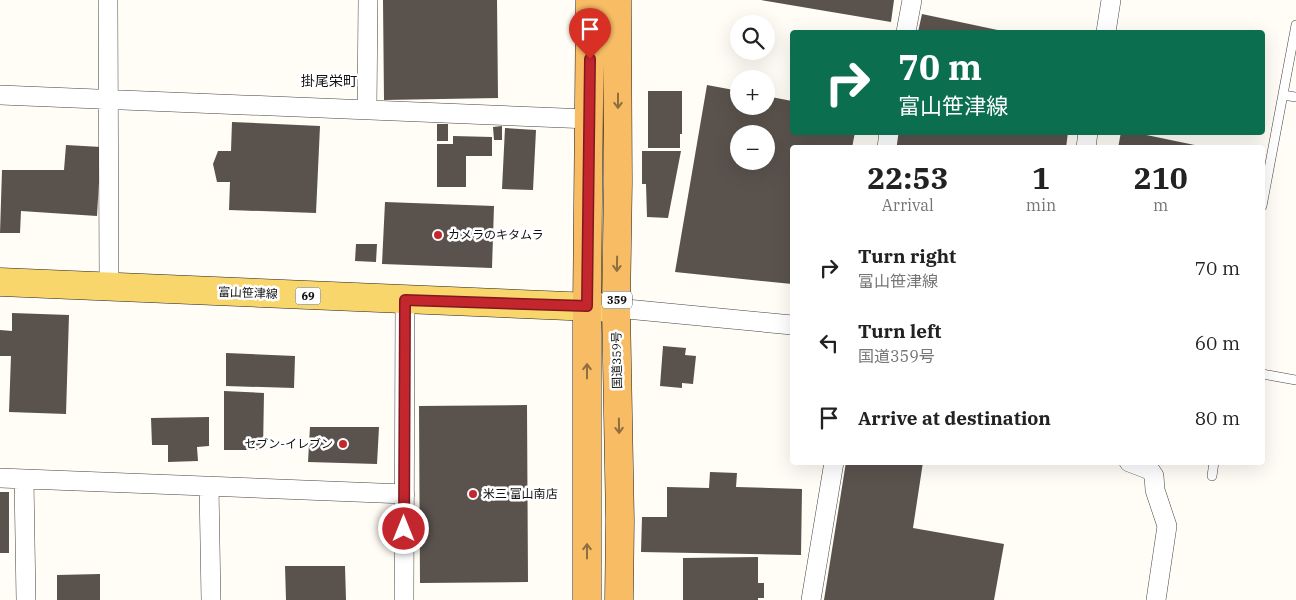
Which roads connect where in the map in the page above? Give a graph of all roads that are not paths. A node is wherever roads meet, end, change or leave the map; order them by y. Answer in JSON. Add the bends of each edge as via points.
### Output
{"nodes":[{"id":1,"x":108,"y":0,"type":"edge"},
{"id":2,"x":368,"y":0,"type":"edge"},
{"id":3,"x":590,"y":0,"type":"edge"},
{"id":4,"x":617,"y":0,"type":"edge"},
{"id":5,"x":912,"y":0,"type":"edge"},
{"id":6,"x":1111,"y":0,"type":"edge"},
{"id":7,"x":1296,"y":25,"type":"edge"},
{"id":8,"x":906,"y":30,"type":"edge"},
{"id":9,"x":1106,"y":30,"type":"edge"},
{"id":10,"x":0,"y":95,"type":"edge"},
{"id":11,"x":1283,"y":95,"type":"junction"},
{"id":12,"x":1296,"y":98,"type":"edge"},
{"id":13,"x":108,"y":100,"type":"junction"},
{"id":14,"x":367,"y":110,"type":"junction"},
{"id":15,"x":589,"y":119,"type":"junction"},
{"id":16,"x":1265,"y":190,"type":"edge"},
{"id":17,"x":0,"y":282,"type":"edge"},
{"id":18,"x":109,"y":288,"type":"junction"},
{"id":19,"x":405,"y":300,"type":"junction"},
{"id":20,"x":587,"y":306,"type":"junction"},
{"id":21,"x":616,"y":308,"type":"junction"},
{"id":22,"x":790,"y":325,"type":"edge"},
{"id":23,"x":1265,"y":375,"type":"edge"},
{"id":24,"x":1296,"y":380,"type":"edge"},
{"id":25,"x":834,"y":465,"type":"edge"},
{"id":26,"x":1137,"y":465,"type":"edge"},
{"id":27,"x":1214,"y":465,"type":"edge"},
{"id":28,"x":1212,"y":476,"type":"dead end"},
{"id":29,"x":0,"y":478,"type":"edge"},
{"id":30,"x":24,"y":479,"type":"junction"},
{"id":31,"x":209,"y":486,"type":"junction"},
{"id":32,"x":404,"y":494,"type":"junction"},
{"id":33,"x":26,"y":600,"type":"edge"},
{"id":34,"x":211,"y":600,"type":"edge"},
{"id":35,"x":404,"y":600,"type":"edge"},
{"id":36,"x":587,"y":600,"type":"edge"},
{"id":37,"x":619,"y":600,"type":"edge"},
{"id":38,"x":811,"y":600,"type":"edge"},
{"id":39,"x":1156,"y":600,"type":"edge"}],
"edges":[{"from":1,"to":13,"type":"street"},
{"from":2,"to":14,"type":"street"},
{"from":3,"to":15,"type":"highway","number":"359"},
{"from":4,"to":21,"type":"highway","name":"国道359号","number":"359","one_way":true},
{"from":5,"to":8,"type":"street"},
{"from":6,"to":9,"type":"street"},
{"from":7,"to":11,"type":"lane"},
{"from":10,"to":13,"type":"street"},
{"from":11,"to":12,"type":"lane"},
{"from":11,"to":16,"type":"lane"},
{"from":13,"to":14,"type":"street"},
{"from":13,"to":18,"type":"street"},
{"from":14,"to":15,"type":"street"},
{"from":15,"to":20,"type":"highway","number":"359"},
{"from":17,"to":18,"type":"main road","name":"富山笹津線","number":"69"},
{"from":18,"to":19,"type":"main road","name":"富山笹津線","number":"69"},
{"from":19,"to":20,"type":"main road","name":"富山笹津線","number":"69"},
{"from":19,"to":32,"type":"street"},
{"from":20,"to":21,"type":"main road","name":"富山笹津線","number":"69"},
{"from":36,"to":20,"type":"highway","number":"359","one_way":true},
{"from":21,"to":22,"type":"street"},
{"from":21,"to":37,"type":"highway","name":"国道359号","number":"359","one_way":true},
{"from":23,"to":24,"type":"lane"},
{"from":25,"to":38,"type":"street"},
{"from":26,"to":39,"type":"street","via":[[1150,470],[1154,476],[1155,490],[1167,526]]},
{"from":27,"to":28,"type":"lane"},
{"from":29,"to":30,"type":"street"},
{"from":30,"to":31,"type":"street"},
{"from":30,"to":33,"type":"street"},
{"from":31,"to":32,"type":"street"},
{"from":31,"to":34,"type":"street"},
{"from":32,"to":35,"type":"street"}]}
